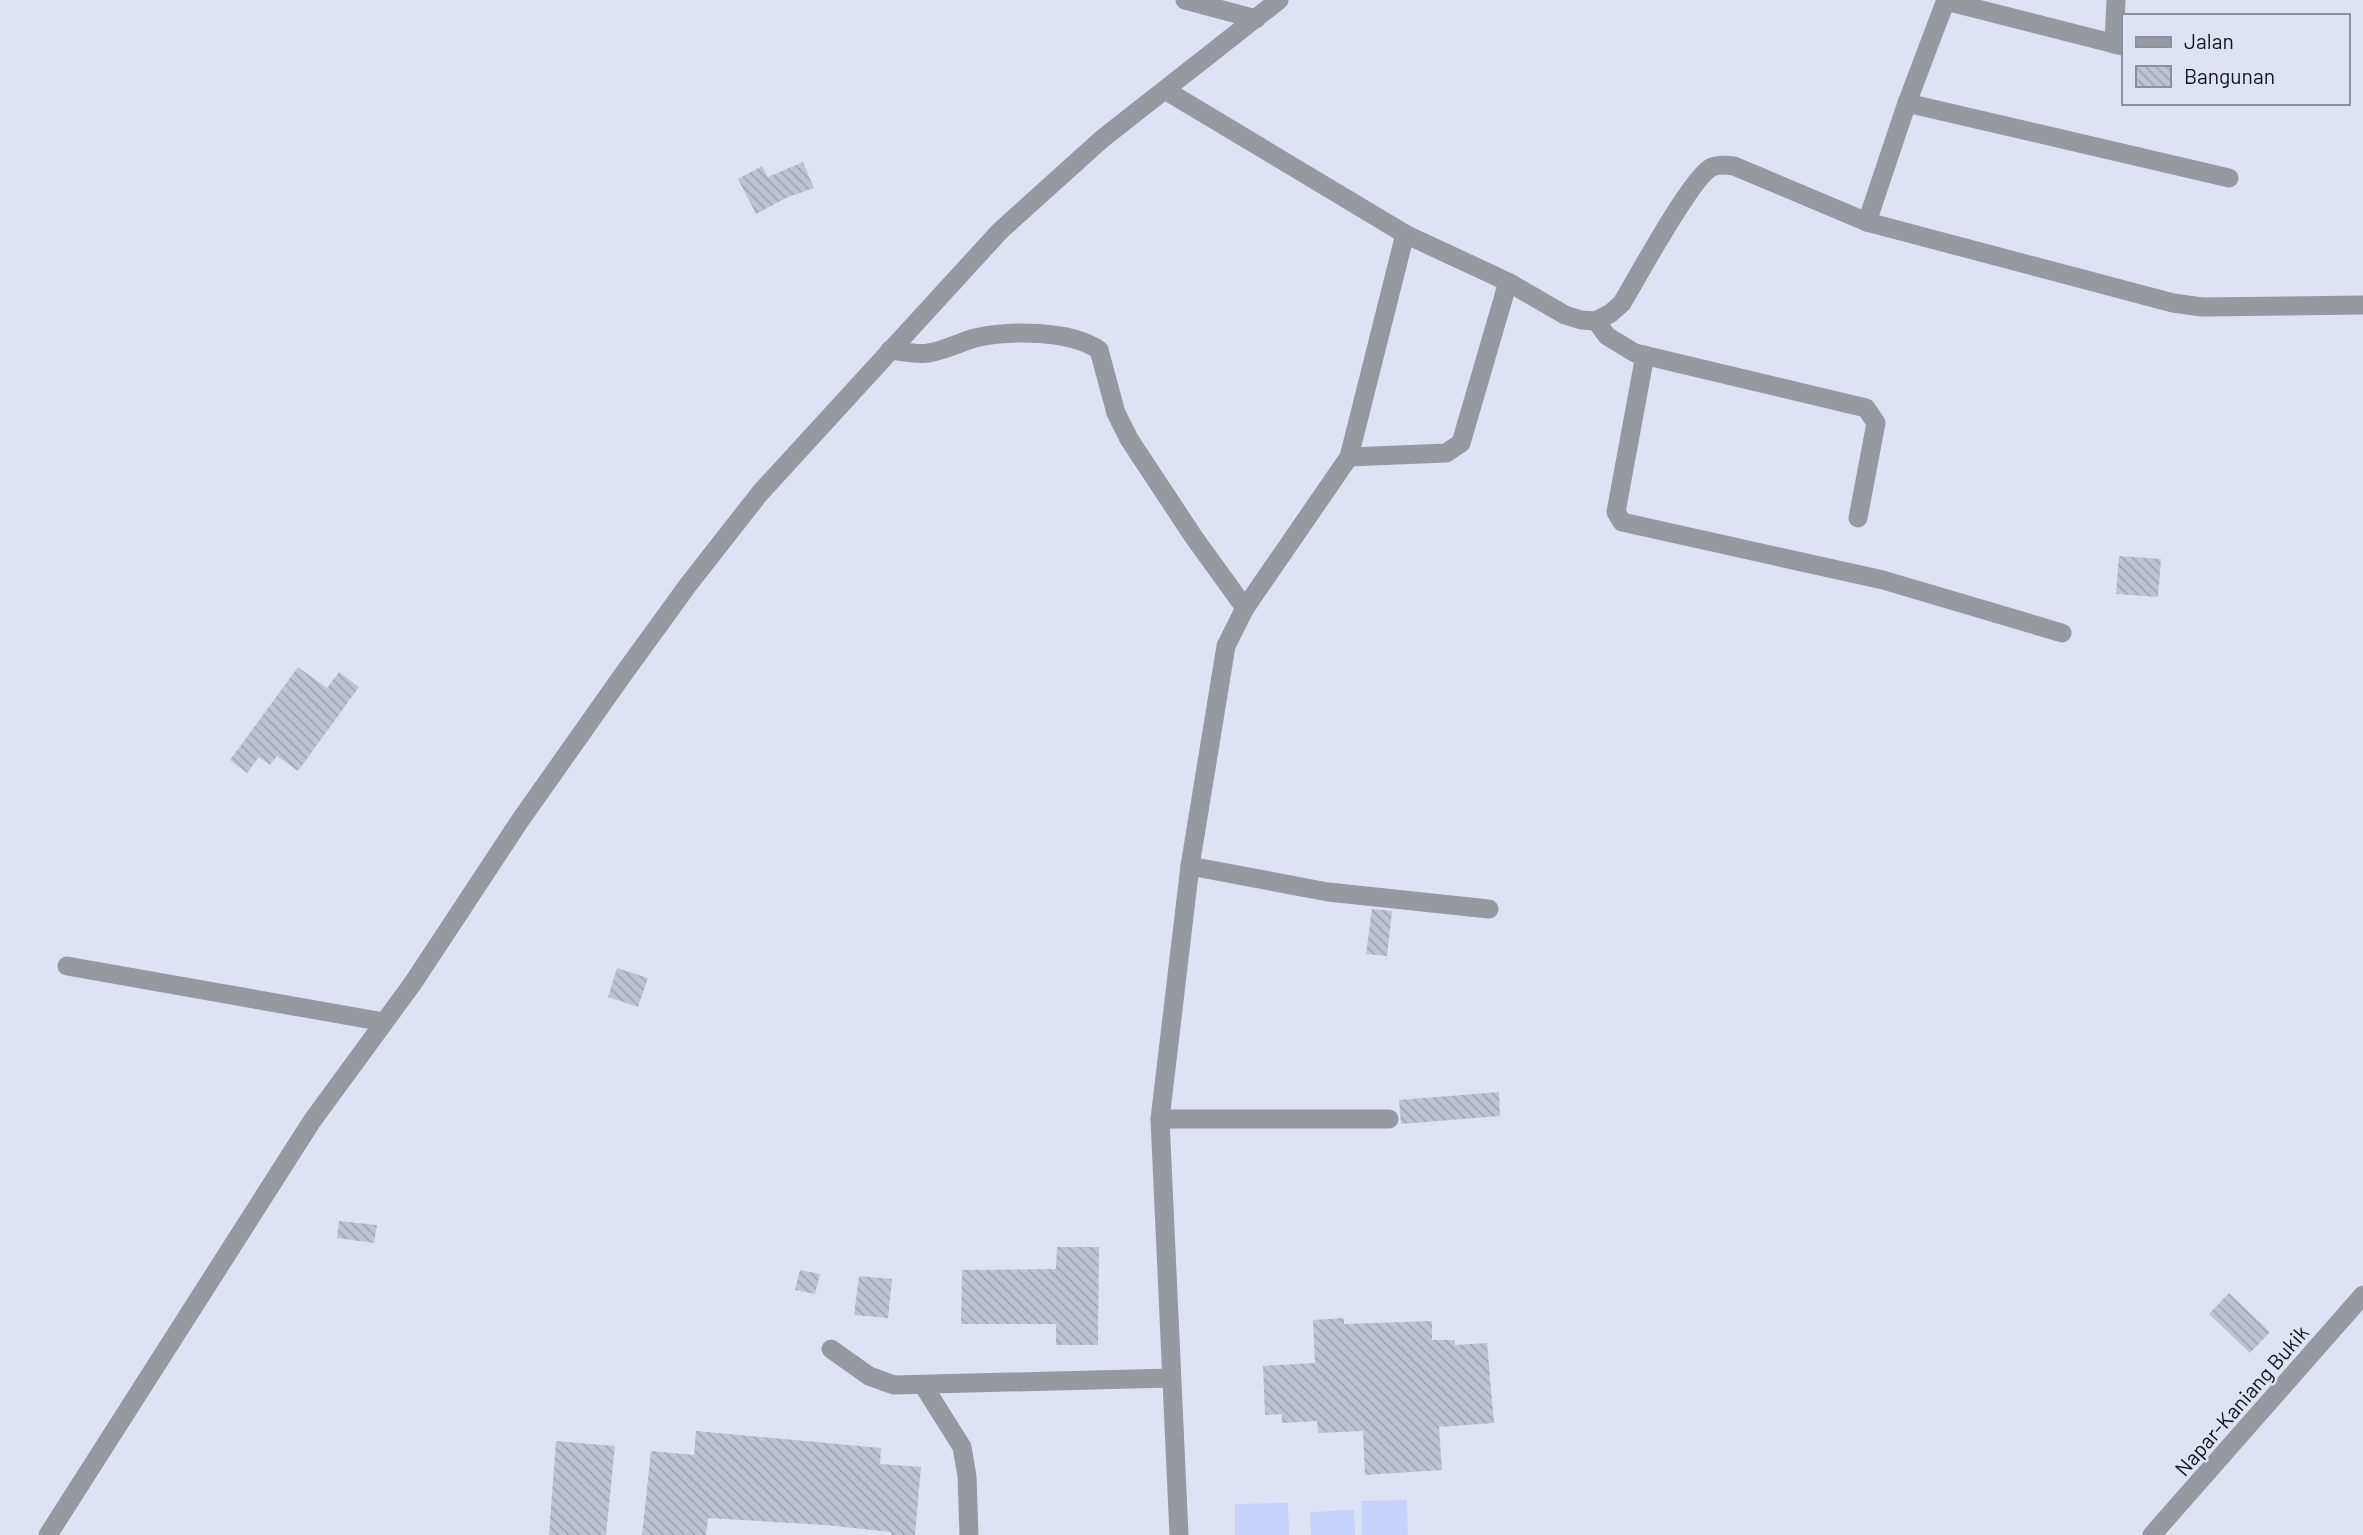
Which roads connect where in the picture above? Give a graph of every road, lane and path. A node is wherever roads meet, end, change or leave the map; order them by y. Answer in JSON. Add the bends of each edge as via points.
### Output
{"nodes":[{"id":1,"x":1185,"y":0,"type":"edge"},
{"id":2,"x":1279,"y":0,"type":"edge"},
{"id":3,"x":1946,"y":0,"type":"edge"},
{"id":4,"x":2116,"y":0,"type":"edge"},
{"id":5,"x":1256,"y":19,"type":"junction"},
{"id":6,"x":2118,"y":45,"type":"edge"},
{"id":7,"x":1165,"y":90,"type":"junction"},
{"id":8,"x":1907,"y":103,"type":"junction"},
{"id":9,"x":2229,"y":178,"type":"dead end"},
{"id":10,"x":1867,"y":222,"type":"junction"},
{"id":11,"x":1405,"y":234,"type":"junction"},
{"id":12,"x":1508,"y":282,"type":"junction"},
{"id":13,"x":2363,"y":305,"type":"edge"},
{"id":14,"x":1597,"y":321,"type":"junction"},
{"id":15,"x":890,"y":349,"type":"junction"},
{"id":16,"x":1645,"y":355,"type":"junction"},
{"id":17,"x":1349,"y":457,"type":"junction"},
{"id":18,"x":1858,"y":518,"type":"dead end"},
{"id":19,"x":1245,"y":608,"type":"junction"},
{"id":20,"x":2062,"y":633,"type":"dead end"},
{"id":21,"x":1190,"y":866,"type":"junction"},
{"id":22,"x":1489,"y":909,"type":"dead end"},
{"id":23,"x":67,"y":966,"type":"dead end"},
{"id":24,"x":384,"y":1021,"type":"junction"},
{"id":25,"x":1160,"y":1119,"type":"junction"},
{"id":26,"x":1389,"y":1119,"type":"dead end"},
{"id":27,"x":2363,"y":1295,"type":"edge"},
{"id":28,"x":831,"y":1349,"type":"dead end"},
{"id":29,"x":1171,"y":1378,"type":"junction"},
{"id":30,"x":923,"y":1385,"type":"junction"},
{"id":31,"x":48,"y":1535,"type":"edge"},
{"id":32,"x":969,"y":1535,"type":"edge"},
{"id":33,"x":1179,"y":1535,"type":"edge"},
{"id":34,"x":2152,"y":1535,"type":"edge"}],
"edges":[{"from":1,"to":5,"type":"street"},
{"from":2,"to":5,"type":"street"},
{"from":3,"to":6,"type":"street"},
{"from":3,"to":8,"type":"street"},
{"from":4,"to":6,"type":"street"},
{"from":5,"to":7,"type":"street"},
{"from":7,"to":11,"type":"street"},
{"from":7,"to":15,"type":"street","via":[[1102,139],[1000,231]]},
{"from":8,"to":9,"type":"street"},
{"from":8,"to":10,"type":"street"},
{"from":10,"to":13,"type":"street","via":[[2173,303],[2202,307]]},
{"from":10,"to":14,"type":"street","via":[[1734,166],[1712,167],[1693,184],[1622,303]]},
{"from":11,"to":12,"type":"street"},
{"from":11,"to":17,"type":"street"},
{"from":12,"to":14,"type":"street","via":[[1564,315]]},
{"from":12,"to":17,"type":"street","via":[[1461,443],[1446,453]]},
{"from":14,"to":16,"type":"street","via":[[1618,344]]},
{"from":15,"to":19,"type":"street","via":[[930,353],[1012,331],[1049,335],[1099,350],[1116,413],[1129,439]]},
{"from":15,"to":24,"type":"street","via":[[760,493],[688,585]]},
{"from":16,"to":18,"type":"street","via":[[1866,408],[1875,423]]},
{"from":16,"to":20,"type":"street","via":[[1616,512],[1622,522],[1883,580]]},
{"from":17,"to":19,"type":"street"},
{"from":19,"to":21,"type":"street","via":[[1226,646]]},
{"from":21,"to":22,"type":"street","via":[[1328,892]]},
{"from":21,"to":25,"type":"street"},
{"from":23,"to":24,"type":"street"},
{"from":24,"to":31,"type":"street","via":[[312,1121]]},
{"from":25,"to":26,"type":"street"},
{"from":25,"to":29,"type":"street"},
{"from":27,"to":34,"type":"street","name":"Napar-Kaniang Bukik"},
{"from":28,"to":30,"type":"street","via":[[869,1376],[894,1385]]},
{"from":29,"to":30,"type":"street"},
{"from":29,"to":33,"type":"street"},
{"from":30,"to":32,"type":"street","via":[[962,1447]]}]}
